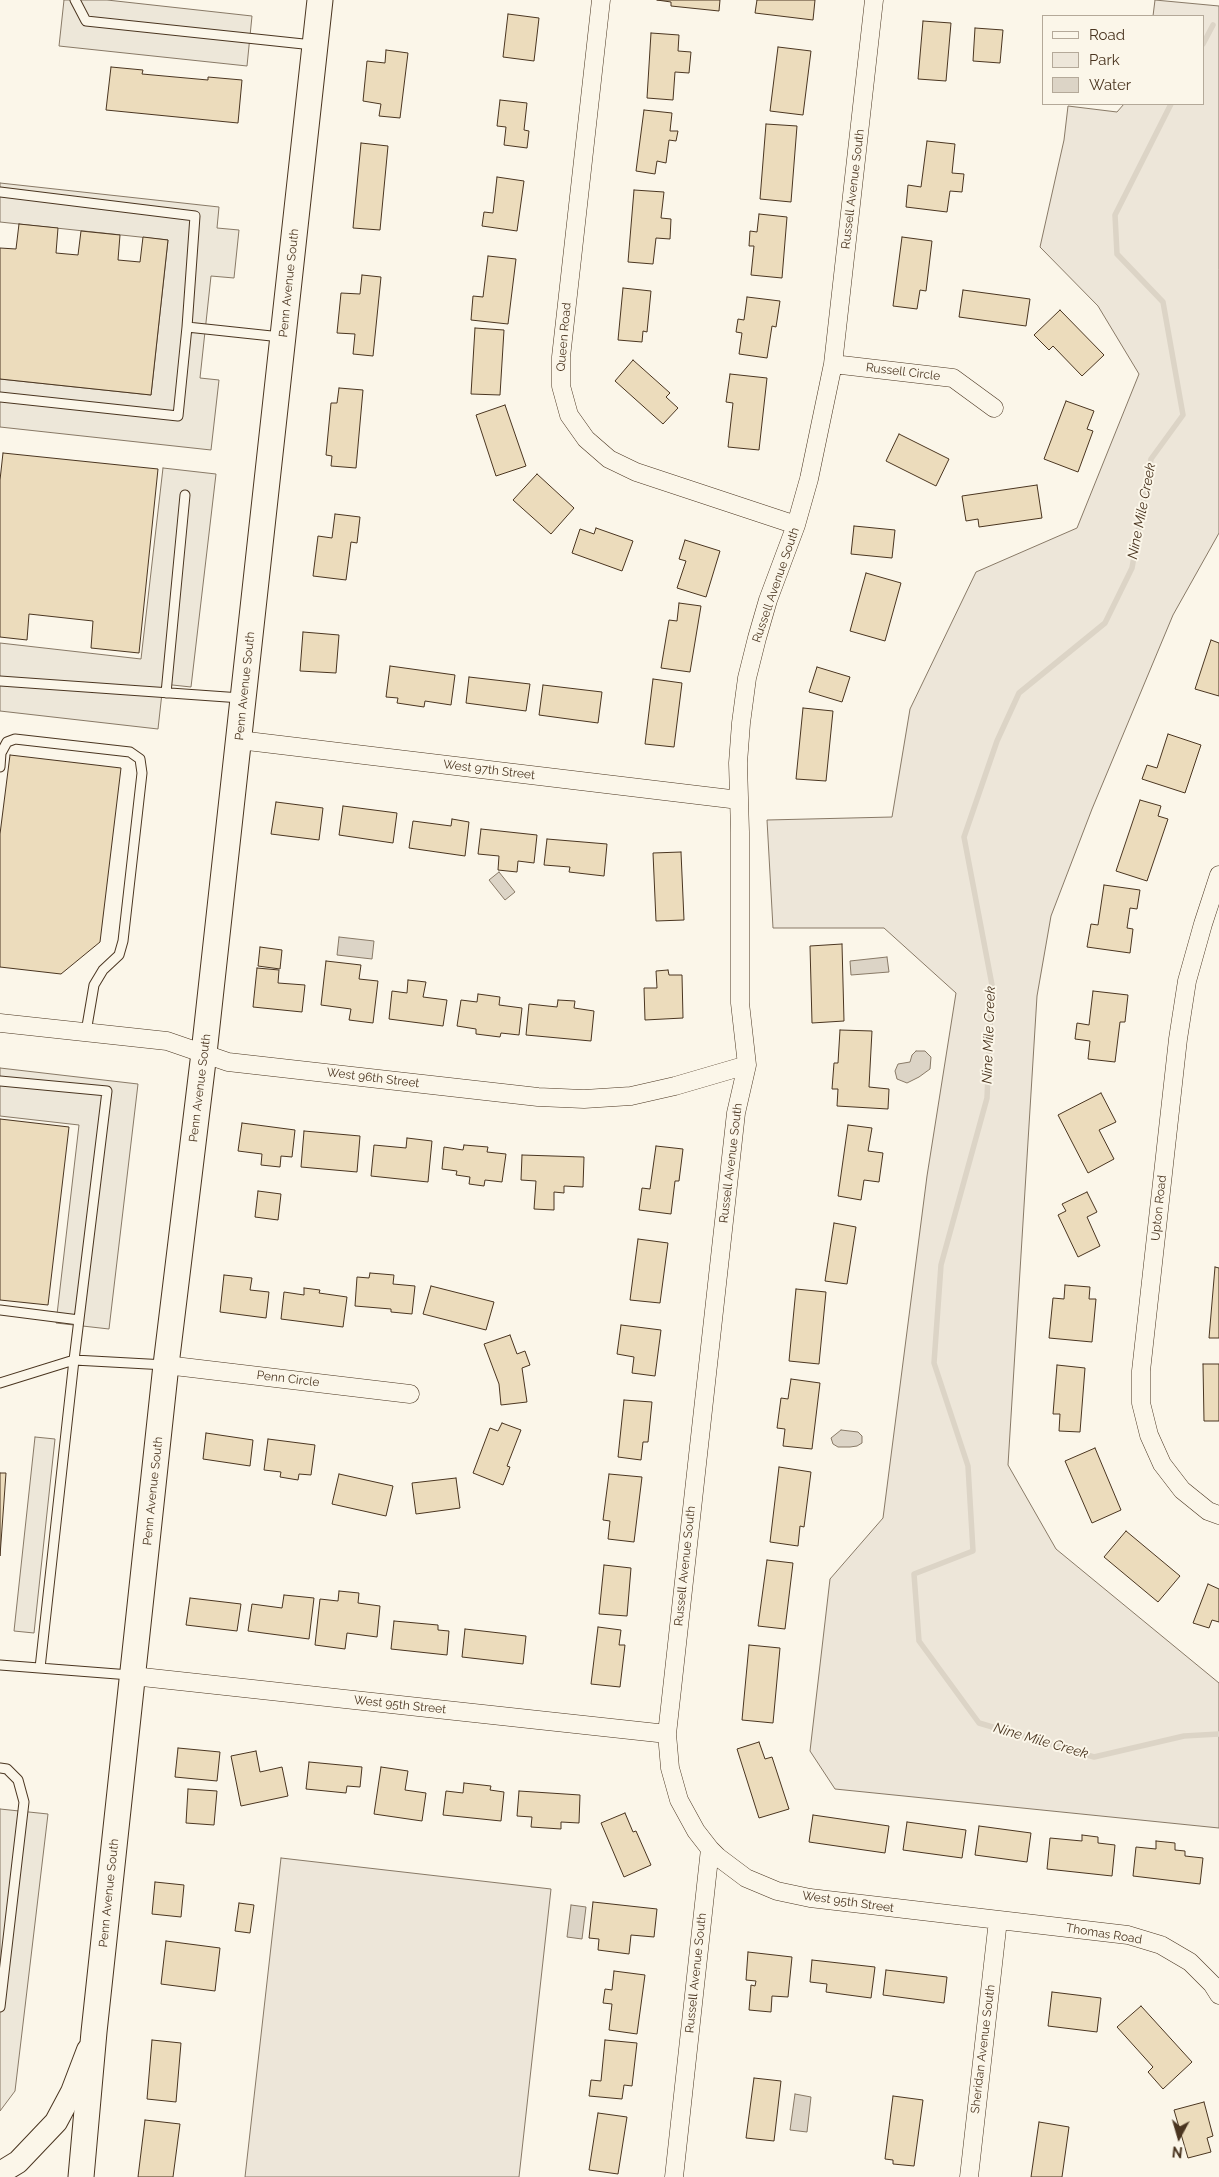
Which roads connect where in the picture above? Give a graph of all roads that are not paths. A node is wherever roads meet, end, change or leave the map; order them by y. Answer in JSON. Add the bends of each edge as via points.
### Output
{"nodes":[{"id":1,"x":75,"y":0,"type":"edge"},
{"id":2,"x":320,"y":0,"type":"edge"},
{"id":3,"x":601,"y":0,"type":"edge"},
{"id":4,"x":874,"y":0,"type":"edge"},
{"id":5,"x":315,"y":45,"type":"junction"},
{"id":6,"x":0,"y":192,"type":"edge"},
{"id":7,"x":187,"y":327,"type":"junction"},
{"id":8,"x":283,"y":337,"type":"junction"},
{"id":9,"x":832,"y":364,"type":"junction"},
{"id":10,"x":0,"y":397,"type":"edge"},
{"id":11,"x":994,"y":408,"type":"dead end"},
{"id":12,"x":186,"y":496,"type":"dead end"},
{"id":13,"x":796,"y":525,"type":"junction"},
{"id":14,"x":0,"y":681,"type":"edge"},
{"id":15,"x":166,"y":693,"type":"junction"},
{"id":16,"x":244,"y":698,"type":"junction"},
{"id":17,"x":239,"y":740,"type":"junction"},
{"id":18,"x":0,"y":767,"type":"edge"},
{"id":19,"x":739,"y":800,"type":"junction"},
{"id":20,"x":1219,"y":875,"type":"edge"},
{"id":21,"x":0,"y":1023,"type":"edge"},
{"id":22,"x":86,"y":1032,"type":"junction"},
{"id":23,"x":204,"y":1053,"type":"junction"},
{"id":24,"x":746,"y":1065,"type":"junction"},
{"id":25,"x":0,"y":1081,"type":"edge"},
{"id":26,"x":0,"y":1310,"type":"edge"},
{"id":27,"x":79,"y":1320,"type":"junction"},
{"id":28,"x":74,"y":1360,"type":"junction"},
{"id":29,"x":166,"y":1365,"type":"junction"},
{"id":30,"x":0,"y":1382,"type":"edge"},
{"id":31,"x":410,"y":1394,"type":"dead end"},
{"id":32,"x":1219,"y":1515,"type":"edge"},
{"id":33,"x":0,"y":1665,"type":"edge"},
{"id":34,"x":40,"y":1668,"type":"junction"},
{"id":35,"x":133,"y":1676,"type":"junction"},
{"id":36,"x":666,"y":1734,"type":"junction"},
{"id":37,"x":0,"y":1768,"type":"edge"},
{"id":38,"x":710,"y":1849,"type":"junction"},
{"id":39,"x":998,"y":1920,"type":"junction"},
{"id":40,"x":1219,"y":1995,"type":"edge"},
{"id":41,"x":0,"y":2007,"type":"edge"},
{"id":42,"x":94,"y":2032,"type":"junction"},
{"id":43,"x":0,"y":2173,"type":"edge"},
{"id":44,"x":81,"y":2177,"type":"edge"},
{"id":45,"x":674,"y":2177,"type":"edge"},
{"id":46,"x":969,"y":2177,"type":"edge"}],
"edges":[{"from":1,"to":5,"type":"lane","via":[[86,21]]},
{"from":2,"to":5,"type":"main road","name":"Penn Avenue South"},
{"from":3,"to":13,"type":"street","name":"Queen Road","via":[[560,357],[561,386],[569,415],[586,439],[609,459],[636,472]]},
{"from":4,"to":9,"type":"street","name":"Russell Avenue South"},
{"from":5,"to":8,"type":"main road","name":"Penn Avenue South"},
{"from":6,"to":7,"type":"lane","via":[[196,216]]},
{"from":7,"to":8,"type":"lane"},
{"from":7,"to":10,"type":"lane","via":[[178,416]]},
{"from":8,"to":16,"type":"main road","name":"Penn Avenue South"},
{"from":9,"to":11,"type":"street","name":"Russell Circle","via":[[953,378]]},
{"from":9,"to":13,"type":"street","name":"Russell Avenue South","via":[[810,479]]},
{"from":12,"to":15,"type":"lane"},
{"from":13,"to":19,"type":"street","name":"Russell Avenue South","via":[[768,600],[747,678],[738,763]]},
{"from":14,"to":15,"type":"lane"},
{"from":15,"to":16,"type":"lane"},
{"from":16,"to":17,"type":"main road","name":"Penn Avenue South"},
{"from":17,"to":19,"type":"street","name":"West 97th Street"},
{"from":17,"to":23,"type":"main road","name":"Penn Avenue South"},
{"from":18,"to":22,"type":"lane","via":[[6,742],[15,739],[130,752],[140,759],[140,795],[123,941],[119,955],[103,970],[94,985]]},
{"from":19,"to":24,"type":"street","name":"Russell Avenue South","via":[[740,1003]]},
{"from":20,"to":32,"type":"street","name":"Upton Road","via":[[1188,981],[1178,1039],[1141,1387],[1149,1435],[1162,1464],[1182,1490],[1208,1511]]},
{"from":21,"to":22,"type":"street","name":"West 96th Street"},
{"from":22,"to":23,"type":"street","name":"West 96th Street","via":[[167,1041]]},
{"from":23,"to":24,"type":"street","name":"West 96th Street","via":[[228,1062],[538,1097],[584,1099],[631,1096]]},
{"from":23,"to":29,"type":"main road","name":"Penn Avenue South"},
{"from":24,"to":36,"type":"street","name":"Russell Avenue South","via":[[736,1113]]},
{"from":25,"to":27,"type":"lane","via":[[107,1091]]},
{"from":26,"to":27,"type":"lane"},
{"from":27,"to":28,"type":"lane"},
{"from":28,"to":29,"type":"lane"},
{"from":28,"to":30,"type":"lane"},
{"from":28,"to":34,"type":"lane"},
{"from":29,"to":31,"type":"street","name":"Penn Circle"},
{"from":29,"to":35,"type":"main road","name":"Penn Avenue South"},
{"from":33,"to":34,"type":"lane"},
{"from":34,"to":35,"type":"lane"},
{"from":35,"to":36,"type":"street","name":"West 95th Street"},
{"from":35,"to":42,"type":"main road","name":"Penn Avenue South"},
{"from":36,"to":38,"type":"street","name":"Russell Avenue South","via":[[670,1768],[679,1800]]},
{"from":37,"to":41,"type":"lane","via":[[8,1769],[18,1780],[24,1802]]},
{"from":38,"to":39,"type":"street","name":"West 95th Street","via":[[746,1878],[777,1891],[810,1898]]},
{"from":38,"to":45,"type":"street","name":"Russell Avenue South"},
{"from":39,"to":40,"type":"street","name":"Thomas Road","via":[[1128,1935],[1161,1945],[1190,1962]]},
{"from":39,"to":46,"type":"street","name":"Sheridan Avenue South"},
{"from":42,"to":43,"type":"street","via":[[72,2092],[56,2122],[18,2162]]},
{"from":42,"to":44,"type":"main road","name":"Penn Avenue South"}]}
